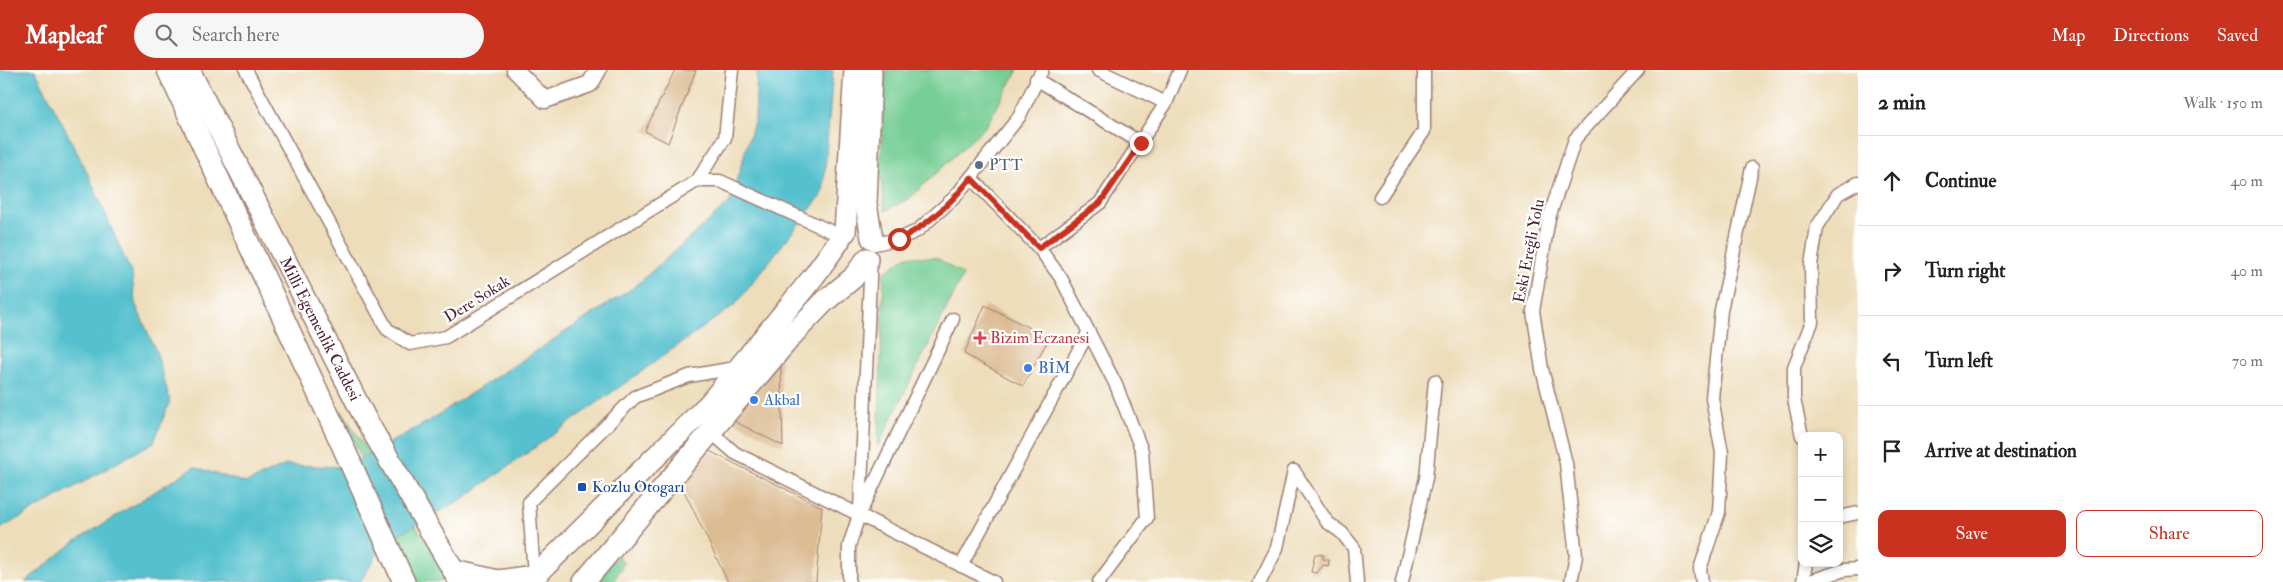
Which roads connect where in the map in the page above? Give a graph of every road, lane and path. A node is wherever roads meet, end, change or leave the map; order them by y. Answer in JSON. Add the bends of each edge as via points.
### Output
{"nodes":[{"id":1,"x":168,"y":70,"type":"edge"},
{"id":2,"x":189,"y":70,"type":"edge"},
{"id":3,"x":246,"y":70,"type":"edge"},
{"id":4,"x":515,"y":70,"type":"edge"},
{"id":5,"x":598,"y":70,"type":"edge"},
{"id":6,"x":732,"y":70,"type":"edge"},
{"id":7,"x":855,"y":70,"type":"edge"},
{"id":8,"x":871,"y":70,"type":"edge"},
{"id":9,"x":1098,"y":70,"type":"edge"},
{"id":10,"x":1180,"y":70,"type":"edge"},
{"id":11,"x":1424,"y":70,"type":"edge"},
{"id":12,"x":1638,"y":70,"type":"edge"},
{"id":13,"x":1039,"y":74,"type":"edge"},
{"id":14,"x":1166,"y":103,"type":"junction"},
{"id":15,"x":1141,"y":143,"type":"junction"},
{"id":16,"x":1752,"y":168,"type":"dead end"},
{"id":17,"x":971,"y":178,"type":"junction"},
{"id":18,"x":697,"y":181,"type":"junction"},
{"id":19,"x":1858,"y":183,"type":"edge"},
{"id":20,"x":1380,"y":198,"type":"dead end"},
{"id":21,"x":842,"y":236,"type":"junction"},
{"id":22,"x":1039,"y":248,"type":"junction"},
{"id":23,"x":871,"y":249,"type":"junction"},
{"id":24,"x":953,"y":319,"type":"dead end"},
{"id":25,"x":1088,"y":334,"type":"junction"},
{"id":26,"x":740,"y":367,"type":"junction"},
{"id":27,"x":1435,"y":381,"type":"dead end"},
{"id":28,"x":712,"y":432,"type":"junction"},
{"id":29,"x":1801,"y":432,"type":"edge"},
{"id":30,"x":1858,"y":513,"type":"edge"},
{"id":31,"x":860,"y":515,"type":"junction"},
{"id":32,"x":1843,"y":516,"type":"edge"},
{"id":33,"x":961,"y":566,"type":"junction"},
{"id":34,"x":1806,"y":567,"type":"edge"},
{"id":35,"x":452,"y":569,"type":"edge"},
{"id":36,"x":1858,"y":569,"type":"edge"},
{"id":37,"x":531,"y":579,"type":"edge"},
{"id":38,"x":403,"y":580,"type":"edge"},
{"id":39,"x":584,"y":582,"type":"edge"},
{"id":40,"x":849,"y":582,"type":"edge"},
{"id":41,"x":994,"y":582,"type":"edge"},
{"id":42,"x":1099,"y":582,"type":"edge"},
{"id":43,"x":1260,"y":582,"type":"edge"},
{"id":44,"x":1357,"y":582,"type":"edge"},
{"id":45,"x":1402,"y":582,"type":"edge"},
{"id":46,"x":1571,"y":582,"type":"edge"},
{"id":47,"x":1702,"y":582,"type":"edge"},
{"id":48,"x":1805,"y":582,"type":"edge"}],
"edges":[{"from":1,"to":38,"type":"highway","name":"Milli Egemenlik Caddesi"},
{"from":2,"to":35,"type":"highway","name":"Milli Egemenlik Caddesi","via":[[365,418]]},
{"from":3,"to":18,"type":"street","name":"Dere Sokak","via":[[387,329],[410,344],[446,338]]},
{"from":4,"to":5,"type":"street","via":[[545,100],[590,84]]},
{"from":6,"to":18,"type":"street","via":[[725,138]]},
{"from":7,"to":21,"type":"highway"},
{"from":8,"to":23,"type":"highway","via":[[866,204]]},
{"from":9,"to":14,"type":"street"},
{"from":10,"to":14,"type":"street"},
{"from":11,"to":20,"type":"street","via":[[1424,131]]},
{"from":12,"to":46,"type":"street","name":"Eski Ereğli Yolu","via":[[1575,139],[1549,218],[1533,311],[1542,369],[1566,463],[1576,556]]},
{"from":13,"to":15,"type":"street"},
{"from":13,"to":17,"type":"street","via":[[1019,116]]},
{"from":14,"to":15,"type":"street"},
{"from":15,"to":22,"type":"street","via":[[1100,203]]},
{"from":16,"to":47,"type":"street","via":[[1721,310],[1712,398],[1722,453],[1719,512],[1700,569]]},
{"from":17,"to":22,"type":"street"},
{"from":17,"to":23,"type":"street","via":[[955,198],[917,231]]},
{"from":18,"to":21,"type":"street","via":[[720,181]]},
{"from":19,"to":29,"type":"street","via":[[1838,194],[1817,227],[1811,265],[1812,322],[1794,367],[1794,399]]},
{"from":21,"to":23,"type":"highway","via":[[850,229],[860,228],[870,234]]},
{"from":21,"to":23,"type":"highway","via":[[840,252],[847,260],[857,263]]},
{"from":21,"to":26,"type":"highway"},
{"from":22,"to":25,"type":"street","via":[[1061,278]]},
{"from":23,"to":28,"type":"highway","via":[[853,278],[794,332]]},
{"from":23,"to":31,"type":"street"},
{"from":24,"to":31,"type":"street"},
{"from":25,"to":33,"type":"street"},
{"from":25,"to":42,"type":"street","via":[[1116,385],[1142,451],[1147,518]]},
{"from":26,"to":37,"type":"highway","via":[[710,403]]},
{"from":26,"to":37,"type":"street","via":[[689,376],[635,397],[530,502]]},
{"from":27,"to":45,"type":"street","via":[[1426,478]]},
{"from":28,"to":31,"type":"street","via":[[735,453]]},
{"from":28,"to":39,"type":"highway"},
{"from":30,"to":32,"type":"street"},
{"from":31,"to":33,"type":"street"},
{"from":31,"to":40,"type":"street","via":[[849,546]]},
{"from":33,"to":41,"type":"street"},
{"from":34,"to":48,"type":"street"},
{"from":35,"to":37,"type":"highway","via":[[498,581]]},
{"from":36,"to":48,"type":"street"},
{"from":43,"to":44,"type":"street","via":[[1276,548],[1294,471],[1327,522],[1354,548]]}]}
